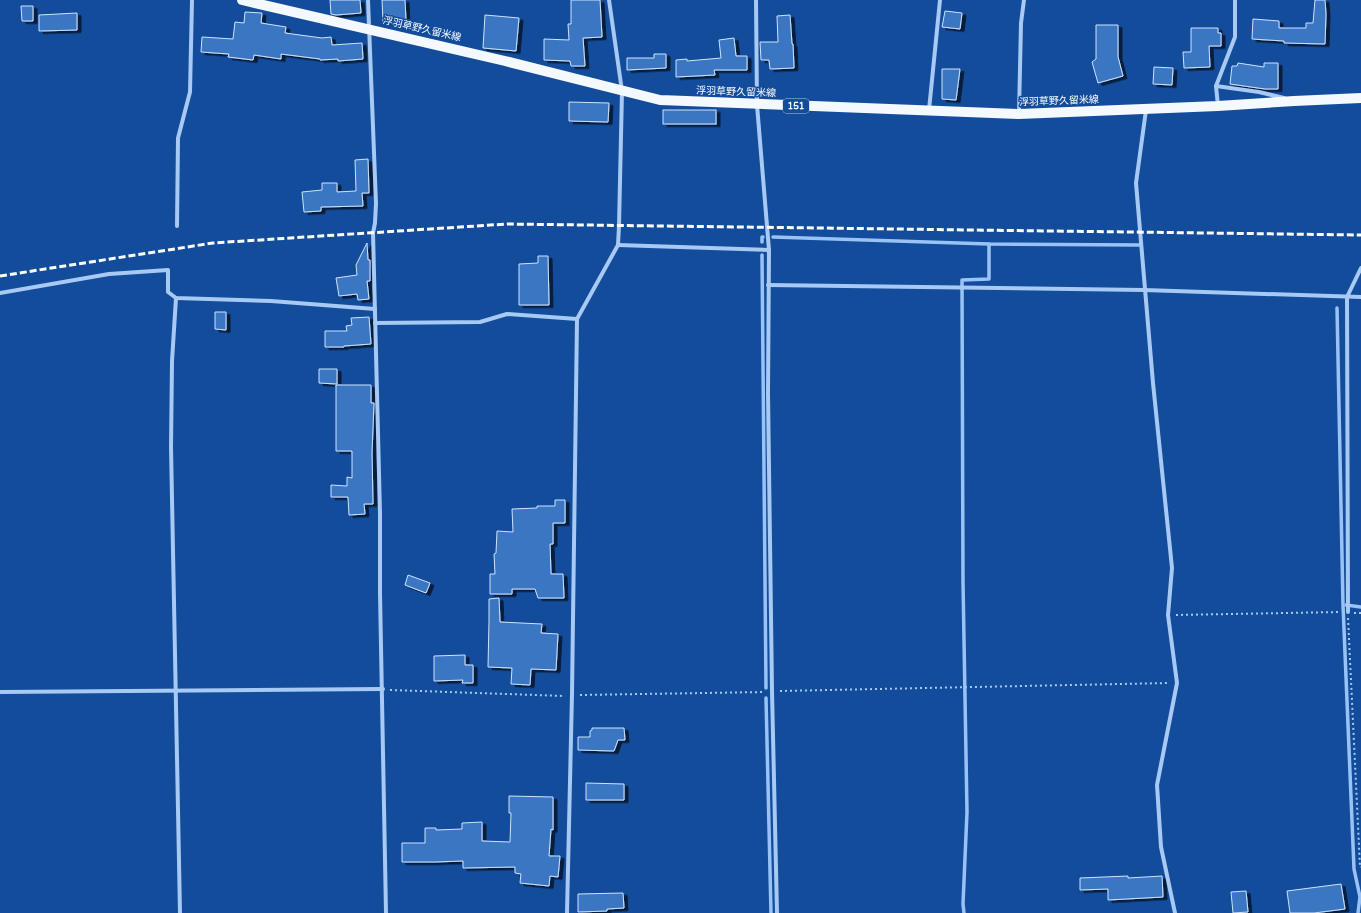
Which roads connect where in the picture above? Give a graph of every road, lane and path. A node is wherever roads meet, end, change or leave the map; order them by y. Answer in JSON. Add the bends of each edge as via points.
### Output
{"nodes":[{"id":1,"x":192,"y":0,"type":"edge"},
{"id":2,"x":242,"y":0,"type":"edge"},
{"id":3,"x":368,"y":0,"type":"edge"},
{"id":4,"x":609,"y":0,"type":"edge"},
{"id":5,"x":756,"y":0,"type":"edge"},
{"id":6,"x":940,"y":0,"type":"edge"},
{"id":7,"x":1024,"y":0,"type":"edge"},
{"id":8,"x":1235,"y":0,"type":"edge"},
{"id":9,"x":370,"y":29,"type":"junction"},
{"id":10,"x":1216,"y":86,"type":"junction"},
{"id":11,"x":622,"y":91,"type":"junction"},
{"id":12,"x":1361,"y":98,"type":"edge"},
{"id":13,"x":1294,"y":101,"type":"junction"},
{"id":14,"x":757,"y":105,"type":"junction"},
{"id":15,"x":1218,"y":106,"type":"junction"},
{"id":16,"x":1146,"y":109,"type":"junction"},
{"id":17,"x":929,"y":110,"type":"junction"},
{"id":18,"x":1019,"y":114,"type":"junction"},
{"id":19,"x":177,"y":226,"type":"dead end"},
{"id":20,"x":618,"y":245,"type":"junction"},
{"id":21,"x":768,"y":250,"type":"junction"},
{"id":22,"x":1361,"y":268,"type":"edge"},
{"id":23,"x":768,"y":285,"type":"junction"},
{"id":24,"x":1144,"y":290,"type":"junction"},
{"id":25,"x":0,"y":293,"type":"edge"},
{"id":26,"x":1347,"y":297,"type":"junction"},
{"id":27,"x":1361,"y":297,"type":"edge"},
{"id":28,"x":176,"y":298,"type":"junction"},
{"id":29,"x":375,"y":309,"type":"junction"},
{"id":30,"x":577,"y":319,"type":"junction"},
{"id":31,"x":375,"y":323,"type":"junction"},
{"id":32,"x":1348,"y":612,"type":"junction"},
{"id":33,"x":1361,"y":613,"type":"edge"},
{"id":34,"x":1168,"y":615,"type":"junction"},
{"id":35,"x":383,"y":689,"type":"junction"},
{"id":36,"x":0,"y":692,"type":"edge"},
{"id":37,"x":176,"y":692,"type":"junction"},
{"id":38,"x":1361,"y":867,"type":"edge"},
{"id":39,"x":180,"y":913,"type":"edge"},
{"id":40,"x":386,"y":913,"type":"edge"},
{"id":41,"x":567,"y":913,"type":"edge"},
{"id":42,"x":777,"y":913,"type":"edge"},
{"id":43,"x":1175,"y":913,"type":"edge"}],
"edges":[{"from":1,"to":19,"type":"street","via":[[190,92],[178,138]]},
{"from":2,"to":9,"type":"main road","name":"浮羽草野久留米線","number":"151"},
{"from":3,"to":9,"type":"street"},
{"from":4,"to":11,"type":"street"},
{"from":5,"to":14,"type":"street"},
{"from":6,"to":17,"type":"street"},
{"from":7,"to":18,"type":"street"},
{"from":8,"to":10,"type":"street","via":[[1235,37]]},
{"from":9,"to":11,"type":"main road","name":"浮羽草野久留米線","number":"151"},
{"from":9,"to":29,"type":"street","via":[[376,202],[372,232]]},
{"from":10,"to":13,"type":"street","via":[[1259,92]]},
{"from":10,"to":15,"type":"street"},
{"from":11,"to":14,"type":"main road","name":"浮羽草野久留米線","number":"151","via":[[660,100]]},
{"from":11,"to":20,"type":"street"},
{"from":12,"to":13,"type":"main road","name":"浮羽草野久留米線","number":"151"},
{"from":13,"to":15,"type":"main road","name":"浮羽草野久留米線","number":"151"},
{"from":14,"to":17,"type":"main road","name":"浮羽草野久留米線","number":"151"},
{"from":14,"to":21,"type":"street"},
{"from":15,"to":16,"type":"main road","name":"浮羽草野久留米線","number":"151"},
{"from":16,"to":18,"type":"main road","name":"浮羽草野久留米線","number":"151"},
{"from":16,"to":24,"type":"street","via":[[1136,183]]},
{"from":17,"to":18,"type":"main road","name":"浮羽草野久留米線","number":"151"},
{"from":20,"to":21,"type":"street"},
{"from":20,"to":30,"type":"street"},
{"from":21,"to":23,"type":"street"},
{"from":22,"to":26,"type":"street"},
{"from":23,"to":24,"type":"street"},
{"from":23,"to":42,"type":"street"},
{"from":24,"to":26,"type":"street"},
{"from":24,"to":34,"type":"street","via":[[1172,568]]},
{"from":25,"to":28,"type":"street","via":[[109,274],[168,270],[168,292]]},
{"from":26,"to":27,"type":"street"},
{"from":26,"to":32,"type":"street"},
{"from":28,"to":29,"type":"street","via":[[271,301]]},
{"from":28,"to":37,"type":"street","via":[[171,448]]},
{"from":29,"to":31,"type":"street"},
{"from":30,"to":31,"type":"street","via":[[508,314],[480,322]]},
{"from":30,"to":41,"type":"street"},
{"from":31,"to":35,"type":"street"},
{"from":32,"to":33,"type":"path"},
{"from":32,"to":34,"type":"path"},
{"from":32,"to":38,"type":"path"},
{"from":34,"to":43,"type":"street","via":[[1177,683],[1157,785],[1161,847]]},
{"from":35,"to":37,"type":"street"},
{"from":35,"to":40,"type":"street"},
{"from":36,"to":37,"type":"street"},
{"from":37,"to":39,"type":"street"}]}
